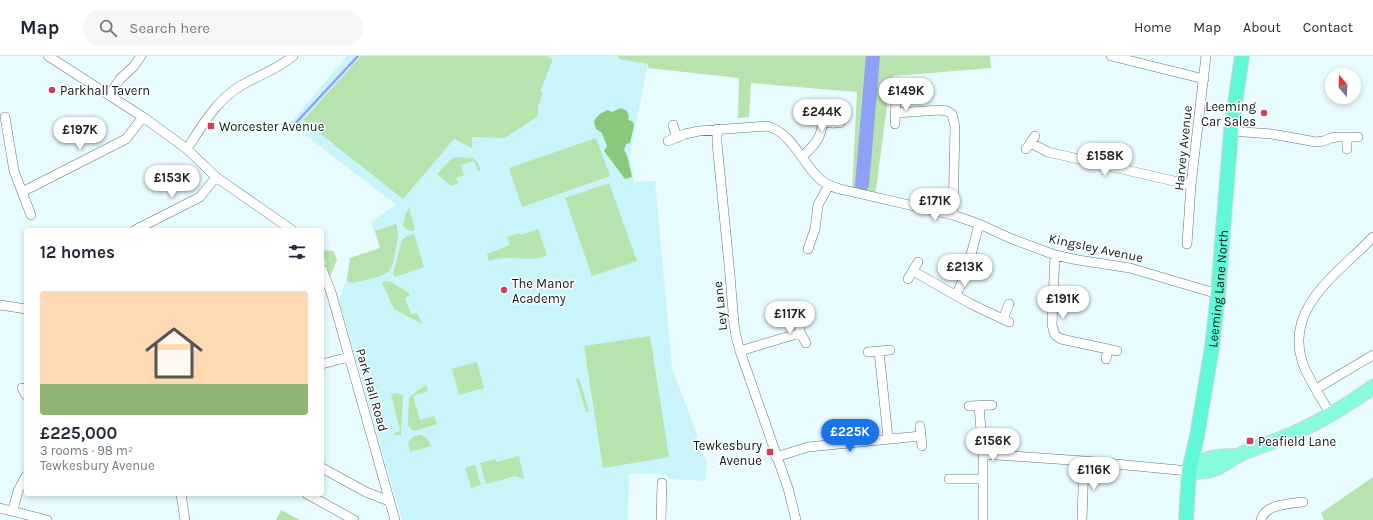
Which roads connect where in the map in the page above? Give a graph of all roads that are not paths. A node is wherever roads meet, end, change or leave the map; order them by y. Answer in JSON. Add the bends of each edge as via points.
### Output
{"nodes":[{"id":1,"x":49,"y":56,"type":"edge"},
{"id":2,"x":141,"y":56,"type":"edge"},
{"id":3,"x":293,"y":56,"type":"edge"},
{"id":4,"x":1111,"y":56,"type":"edge"},
{"id":5,"x":1206,"y":56,"type":"edge"},
{"id":6,"x":1242,"y":56,"type":"edge"},
{"id":7,"x":1204,"y":79,"type":"junction"},
{"id":8,"x":110,"y":94,"type":"junction"},
{"id":9,"x":896,"y":99,"type":"dead end"},
{"id":10,"x":895,"y":113,"type":"junction"},
{"id":11,"x":5,"y":117,"type":"dead end"},
{"id":12,"x":143,"y":117,"type":"junction"},
{"id":13,"x":840,"y":124,"type":"dead end"},
{"id":14,"x":895,"y":124,"type":"dead end"},
{"id":15,"x":673,"y":125,"type":"dead end"},
{"id":16,"x":717,"y":129,"type":"junction"},
{"id":17,"x":1231,"y":131,"type":"junction"},
{"id":18,"x":1347,"y":137,"type":"junction"},
{"id":19,"x":1358,"y":137,"type":"dead end"},
{"id":20,"x":677,"y":138,"type":"junction"},
{"id":21,"x":668,"y":142,"type":"dead end"},
{"id":22,"x":1031,"y":142,"type":"dead end"},
{"id":23,"x":187,"y":149,"type":"junction"},
{"id":24,"x":1347,"y":149,"type":"dead end"},
{"id":25,"x":802,"y":157,"type":"junction"},
{"id":26,"x":216,"y":177,"type":"junction"},
{"id":27,"x":829,"y":185,"type":"junction"},
{"id":28,"x":1191,"y":185,"type":"junction"},
{"id":29,"x":22,"y":192,"type":"junction"},
{"id":30,"x":31,"y":215,"type":"dead end"},
{"id":31,"x":953,"y":215,"type":"junction"},
{"id":32,"x":979,"y":224,"type":"junction"},
{"id":33,"x":139,"y":228,"type":"edge"},
{"id":34,"x":289,"y":228,"type":"edge"},
{"id":35,"x":1373,"y":237,"type":"edge"},
{"id":36,"x":1186,"y":244,"type":"dead end"},
{"id":37,"x":808,"y":250,"type":"dead end"},
{"id":38,"x":1055,"y":255,"type":"junction"},
{"id":39,"x":918,"y":262,"type":"dead end"},
{"id":40,"x":324,"y":274,"type":"edge"},
{"id":41,"x":1218,"y":294,"type":"junction"},
{"id":42,"x":956,"y":295,"type":"junction"},
{"id":43,"x":1009,"y":304,"type":"dead end"},
{"id":44,"x":0,"y":305,"type":"edge"},
{"id":45,"x":24,"y":309,"type":"edge"},
{"id":46,"x":800,"y":321,"type":"dead end"},
{"id":47,"x":800,"y":333,"type":"junction"},
{"id":48,"x":806,"y":343,"type":"dead end"},
{"id":49,"x":1108,"y":349,"type":"junction"},
{"id":50,"x":890,"y":350,"type":"dead end"},
{"id":51,"x":740,"y":351,"type":"junction"},
{"id":52,"x":879,"y":351,"type":"junction"},
{"id":53,"x":1118,"y":351,"type":"dead end"},
{"id":54,"x":868,"y":352,"type":"dead end"},
{"id":55,"x":1373,"y":355,"type":"edge"},
{"id":56,"x":349,"y":357,"type":"junction"},
{"id":57,"x":1106,"y":359,"type":"dead end"},
{"id":58,"x":324,"y":363,"type":"edge"},
{"id":59,"x":1373,"y":388,"type":"edge"},
{"id":60,"x":1316,"y":389,"type":"junction"},
{"id":61,"x":992,"y":405,"type":"dead end"},
{"id":62,"x":969,"y":406,"type":"dead end"},
{"id":63,"x":979,"y":406,"type":"junction"},
{"id":64,"x":1331,"y":415,"type":"junction"},
{"id":65,"x":920,"y":426,"type":"dead end"},
{"id":66,"x":921,"y":436,"type":"junction"},
{"id":67,"x":888,"y":438,"type":"junction"},
{"id":68,"x":922,"y":446,"type":"dead end"},
{"id":69,"x":983,"y":454,"type":"junction"},
{"id":70,"x":776,"y":457,"type":"junction"},
{"id":71,"x":1084,"y":461,"type":"junction"},
{"id":72,"x":324,"y":469,"type":"edge"},
{"id":73,"x":1189,"y":471,"type":"junction"},
{"id":74,"x":949,"y":479,"type":"dead end"},
{"id":75,"x":983,"y":479,"type":"junction"},
{"id":76,"x":24,"y":480,"type":"edge"},
{"id":77,"x":662,"y":483,"type":"dead end"},
{"id":78,"x":181,"y":496,"type":"edge"},
{"id":79,"x":312,"y":496,"type":"edge"},
{"id":80,"x":389,"y":501,"type":"junction"},
{"id":81,"x":1303,"y":502,"type":"dead end"},
{"id":82,"x":0,"y":508,"type":"edge"},
{"id":83,"x":13,"y":510,"type":"junction"},
{"id":84,"x":47,"y":520,"type":"edge"},
{"id":85,"x":185,"y":520,"type":"edge"},
{"id":86,"x":354,"y":520,"type":"edge"},
{"id":87,"x":395,"y":520,"type":"edge"},
{"id":88,"x":662,"y":520,"type":"edge"},
{"id":89,"x":796,"y":520,"type":"edge"},
{"id":90,"x":983,"y":520,"type":"edge"},
{"id":91,"x":1082,"y":520,"type":"edge"},
{"id":92,"x":1186,"y":520,"type":"edge"},
{"id":93,"x":1260,"y":520,"type":"edge"}],
"edges":[{"from":1,"to":8,"type":"street","via":[[88,83]]},
{"from":2,"to":8,"type":"street"},
{"from":3,"to":23,"type":"street","via":[[268,74],[241,85],[222,100],[207,117]]},
{"from":4,"to":7,"type":"street"},
{"from":5,"to":7,"type":"street","name":"Harvey Avenue"},
{"from":6,"to":17,"type":"highway","name":"Leeming Lane North"},
{"from":7,"to":28,"type":"street","name":"Harvey Avenue"},
{"from":8,"to":12,"type":"street"},
{"from":9,"to":10,"type":"street"},
{"from":10,"to":14,"type":"street"},
{"from":10,"to":31,"type":"street","via":[[940,110],[952,114],[955,127]]},
{"from":11,"to":29,"type":"street","via":[[14,171]]},
{"from":12,"to":23,"type":"street"},
{"from":12,"to":29,"type":"street","via":[[126,139]]},
{"from":13,"to":25,"type":"street","via":[[827,123],[821,118],[820,137]]},
{"from":15,"to":20,"type":"street"},
{"from":16,"to":20,"type":"street","name":"Kingsley Avenue","via":[[685,134]]},
{"from":16,"to":25,"type":"street","name":"Kingsley Avenue","via":[[759,125],[776,128]]},
{"from":16,"to":51,"type":"street","name":"Ley Lane","via":[[734,324]]},
{"from":17,"to":18,"type":"street","via":[[1272,134],[1316,142]]},
{"from":17,"to":41,"type":"highway","name":"Leeming Lane North"},
{"from":18,"to":19,"type":"street"},
{"from":18,"to":24,"type":"street"},
{"from":20,"to":21,"type":"street","name":"Kingsley Avenue"},
{"from":22,"to":28,"type":"street","via":[[1048,152]]},
{"from":23,"to":26,"type":"street"},
{"from":25,"to":27,"type":"street","name":"Kingsley Avenue","via":[[821,180]]},
{"from":26,"to":33,"type":"street","via":[[200,197]]},
{"from":26,"to":34,"type":"street"},
{"from":27,"to":31,"type":"street","name":"Kingsley Avenue"},
{"from":27,"to":37,"type":"street","via":[[818,205],[815,228]]},
{"from":28,"to":36,"type":"street","name":"Harvey Avenue"},
{"from":29,"to":30,"type":"street"},
{"from":31,"to":32,"type":"street","name":"Kingsley Avenue"},
{"from":32,"to":38,"type":"street","name":"Kingsley Avenue"},
{"from":32,"to":42,"type":"street","via":[[966,274]]},
{"from":35,"to":60,"type":"street","via":[[1312,299],[1305,312],[1300,326],[1299,349],[1302,362]]},
{"from":38,"to":41,"type":"street","name":"Kingsley Avenue","via":[[1130,268]]},
{"from":38,"to":49,"type":"street","via":[[1052,325],[1055,335],[1061,339]]},
{"from":39,"to":42,"type":"street","via":[[910,275]]},
{"from":40,"to":56,"type":"street","name":"Park Hall Road"},
{"from":41,"to":73,"type":"highway","name":"Leeming Lane North","via":[[1212,348]]},
{"from":42,"to":43,"type":"street","via":[[1006,320]]},
{"from":44,"to":45,"type":"street"},
{"from":46,"to":47,"type":"street"},
{"from":47,"to":48,"type":"street"},
{"from":47,"to":51,"type":"street"},
{"from":49,"to":53,"type":"street"},
{"from":49,"to":57,"type":"street"},
{"from":50,"to":52,"type":"street"},
{"from":51,"to":70,"type":"street","name":"Ley Lane"},
{"from":52,"to":54,"type":"street"},
{"from":52,"to":67,"type":"street"},
{"from":55,"to":60,"type":"street"},
{"from":56,"to":58,"type":"street"},
{"from":56,"to":80,"type":"street","name":"Park Hall Road"},
{"from":59,"to":64,"type":"main road"},
{"from":60,"to":64,"type":"street"},
{"from":61,"to":63,"type":"street"},
{"from":62,"to":63,"type":"street"},
{"from":63,"to":69,"type":"street"},
{"from":64,"to":73,"type":"main road","via":[[1270,444],[1236,456],[1211,470]]},
{"from":65,"to":66,"type":"street"},
{"from":66,"to":67,"type":"street"},
{"from":66,"to":68,"type":"street"},
{"from":67,"to":70,"type":"street","via":[[808,447]]},
{"from":69,"to":71,"type":"street"},
{"from":69,"to":75,"type":"street"},
{"from":70,"to":89,"type":"street","name":"Ley Lane","via":[[788,488]]},
{"from":71,"to":73,"type":"street"},
{"from":71,"to":91,"type":"street"},
{"from":72,"to":80,"type":"street","via":[[366,492]]},
{"from":73,"to":92,"type":"highway","name":"Leeming Lane North"},
{"from":74,"to":75,"type":"street"},
{"from":75,"to":90,"type":"street"},
{"from":76,"to":83,"type":"street"},
{"from":77,"to":88,"type":"street"},
{"from":78,"to":85,"type":"street"},
{"from":79,"to":86,"type":"street"},
{"from":80,"to":87,"type":"street","name":"Park Hall Road"},
{"from":81,"to":93,"type":"street","via":[[1273,507],[1262,514]]},
{"from":82,"to":83,"type":"street"},
{"from":83,"to":84,"type":"street"}]}
